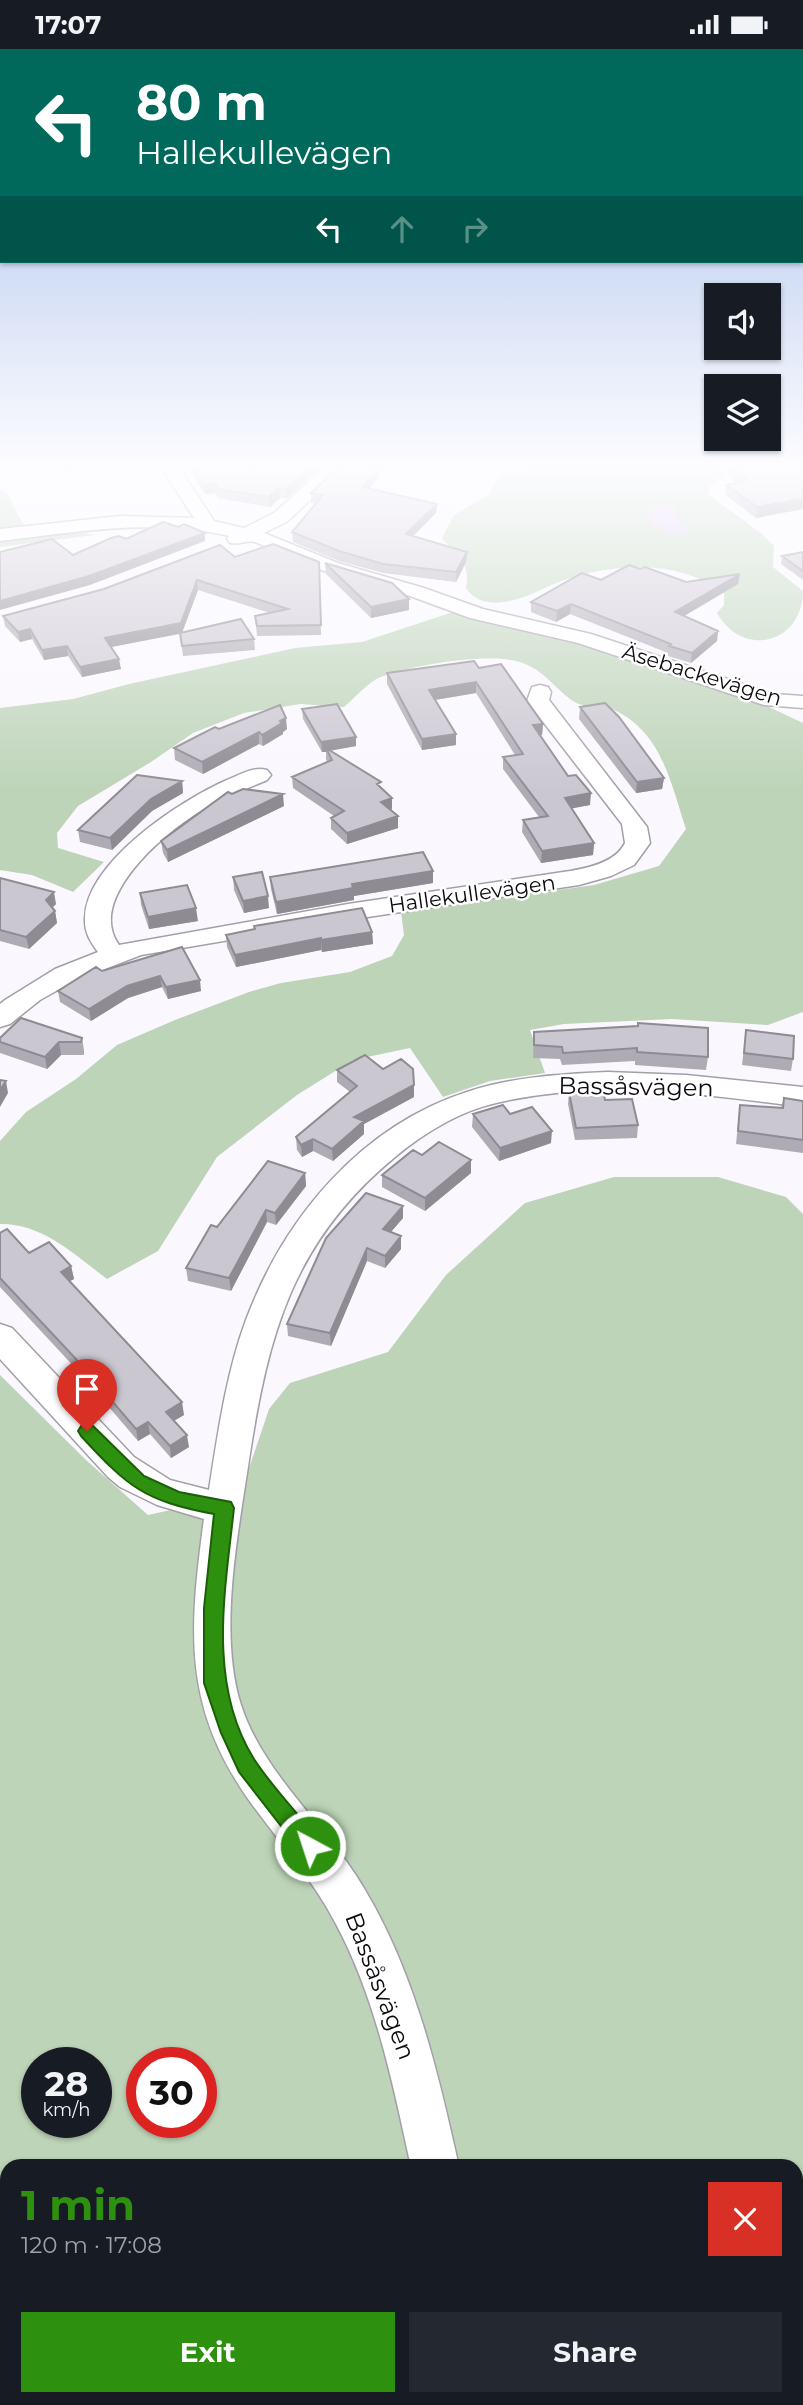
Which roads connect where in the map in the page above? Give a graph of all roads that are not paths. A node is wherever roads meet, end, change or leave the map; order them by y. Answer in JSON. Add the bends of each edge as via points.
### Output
{"nodes":[{"id":1,"x":355,"y":574,"type":"edge"},
{"id":2,"x":540,"y":692,"type":"dead end"},
{"id":3,"x":801,"y":702,"type":"dead end"},
{"id":4,"x":259,"y":775,"type":"dead end"},
{"id":5,"x":113,"y":955,"type":"junction"},
{"id":6,"x":0,"y":1019,"type":"edge"},
{"id":7,"x":803,"y":1097,"type":"edge"},
{"id":8,"x":0,"y":1337,"type":"edge"},
{"id":9,"x":224,"y":1508,"type":"junction"},
{"id":10,"x":433,"y":2159,"type":"edge"}],
"edges":[{"from":1,"to":3,"type":"street","name":"Äsebackevägen","via":[[477,614],[584,638],[772,700]]},
{"from":2,"to":5,"type":"street","name":"Hallekullevägen","via":[[538,701],[637,831],[632,852],[621,863],[570,879],[169,941]]},
{"from":4,"to":5,"type":"street","via":[[219,791],[163,826],[117,873],[98,908],[97,922],[100,940]]},
{"from":5,"to":6,"type":"street","name":"Hallekullevägen","via":[[56,980]]},
{"from":7,"to":9,"type":"street","name":"Bassåsvägen","via":[[673,1084],[544,1086],[490,1095],[454,1107],[394,1142],[336,1192],[300,1237],[275,1288],[243,1386]]},
{"from":8,"to":9,"type":"street","via":[[138,1482],[176,1499]]},
{"from":9,"to":10,"type":"street","name":"Bassåsvägen","via":[[214,1608],[215,1683],[222,1708],[247,1765],[330,1874],[368,1943],[395,2011]]}]}
